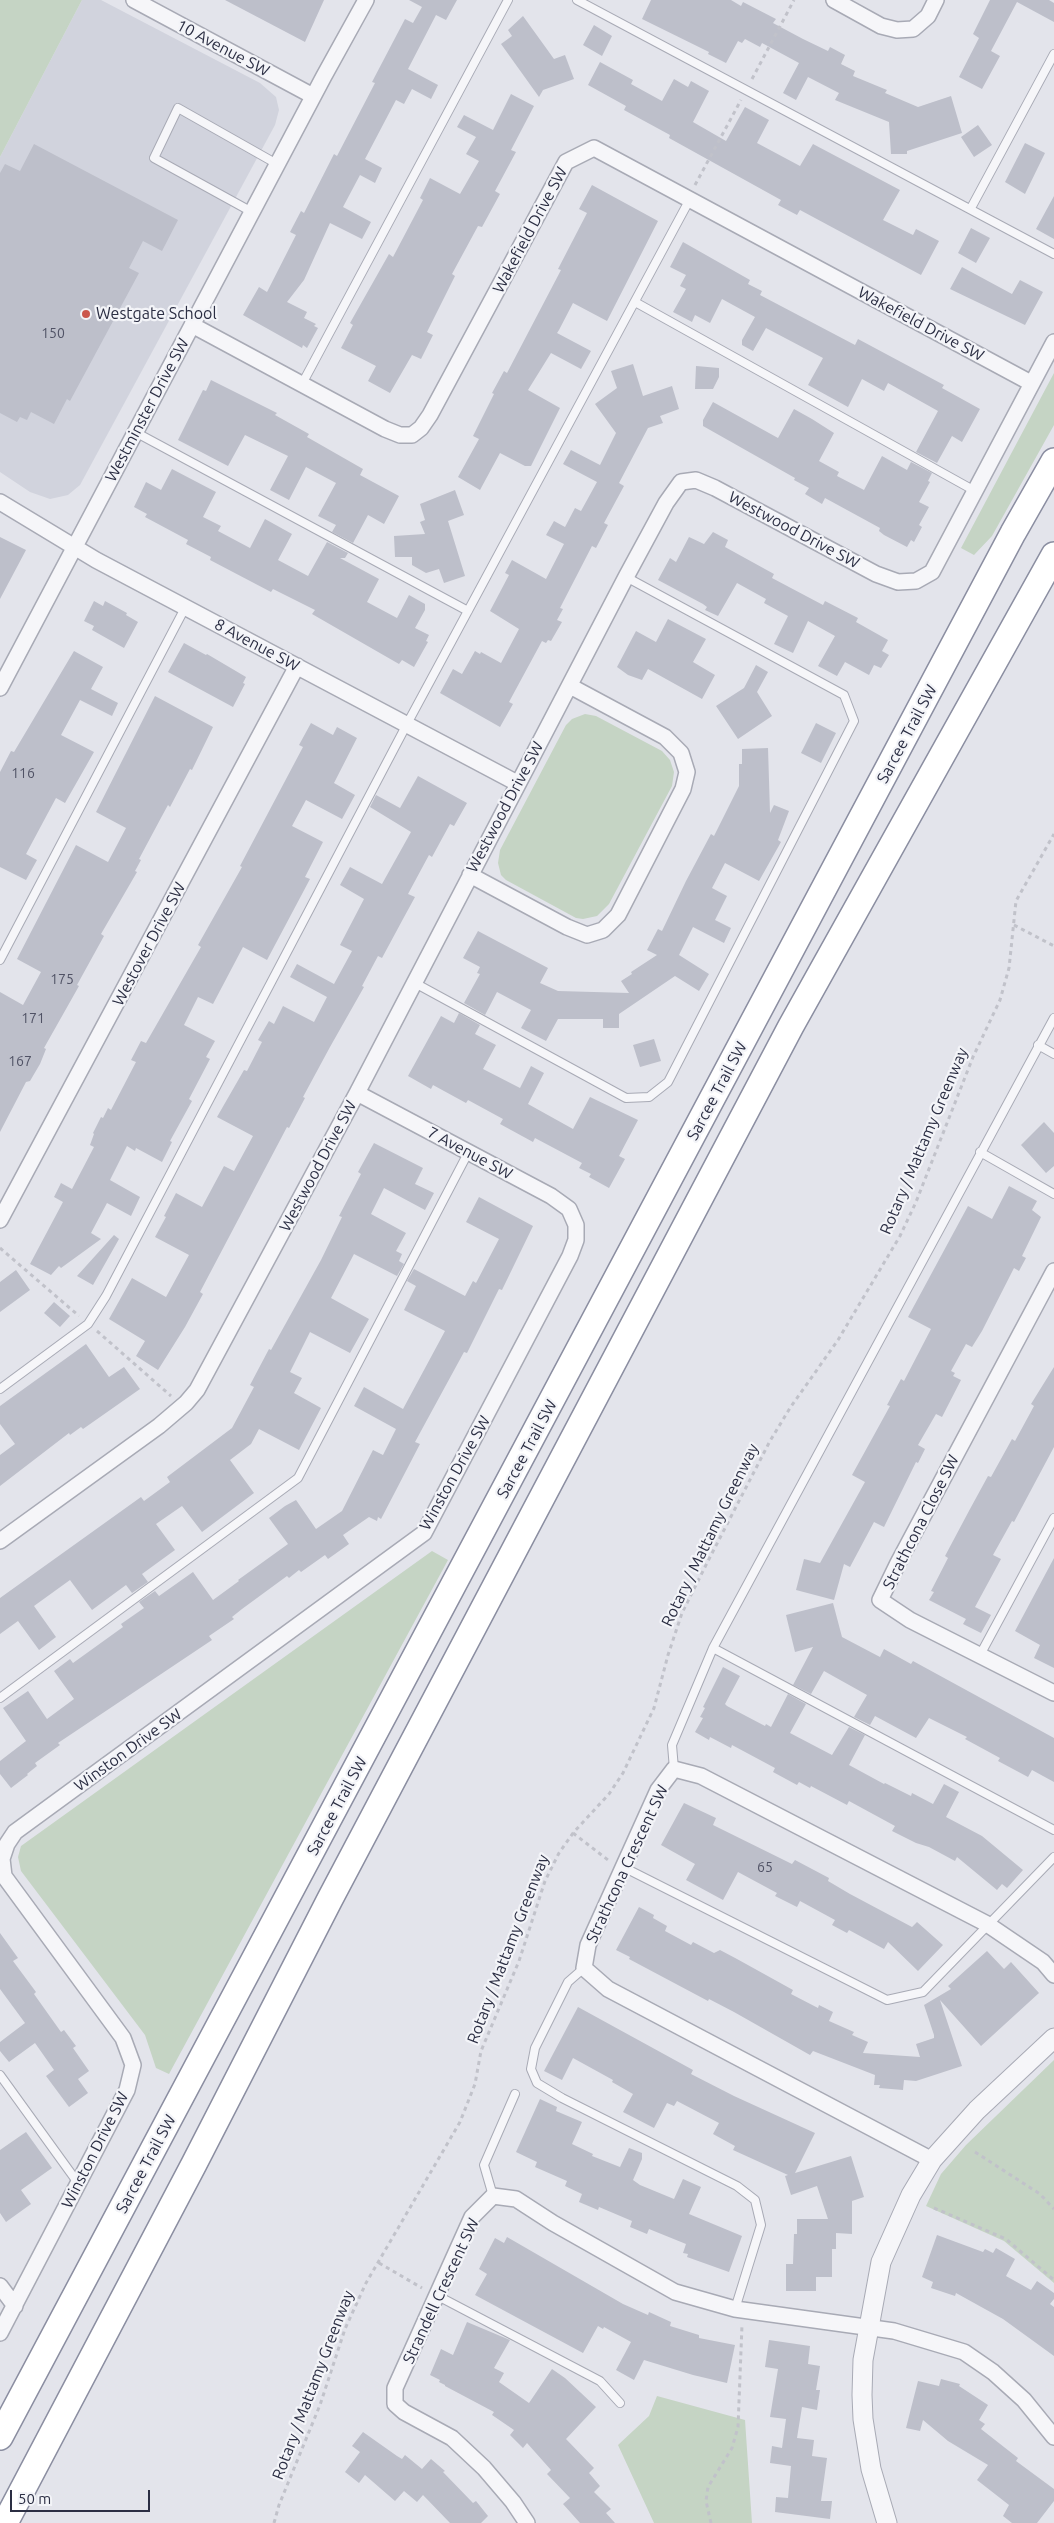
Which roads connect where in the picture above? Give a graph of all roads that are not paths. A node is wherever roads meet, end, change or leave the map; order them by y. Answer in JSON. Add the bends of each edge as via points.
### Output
{"nodes":[{"id":1,"x":134,"y":0,"type":"edge"},
{"id":2,"x":366,"y":0,"type":"edge"},
{"id":3,"x":508,"y":0,"type":"edge"},
{"id":4,"x":577,"y":0,"type":"edge"},
{"id":5,"x":834,"y":0,"type":"edge"},
{"id":6,"x":936,"y":0,"type":"edge"},
{"id":7,"x":1054,"y":54,"type":"edge"},
{"id":8,"x":313,"y":96,"type":"junction"},
{"id":9,"x":277,"y":164,"type":"junction"},
{"id":10,"x":690,"y":199,"type":"junction"},
{"id":11,"x":971,"y":208,"type":"junction"},
{"id":12,"x":252,"y":212,"type":"junction"},
{"id":13,"x":1054,"y":254,"type":"edge"},
{"id":14,"x":635,"y":302,"type":"junction"},
{"id":15,"x":192,"y":325,"type":"junction"},
{"id":16,"x":1054,"y":342,"type":"edge"},
{"id":17,"x":1031,"y":383,"type":"junction"},
{"id":18,"x":302,"y":384,"type":"junction"},
{"id":19,"x":135,"y":432,"type":"junction"},
{"id":20,"x":1054,"y":461,"type":"edge"},
{"id":21,"x":975,"y":491,"type":"junction"},
{"id":22,"x":0,"y":502,"type":"edge"},
{"id":23,"x":74,"y":548,"type":"junction"},
{"id":24,"x":1054,"y":555,"type":"edge"},
{"id":25,"x":1054,"y":562,"type":"edge"},
{"id":26,"x":626,"y":577,"type":"junction"},
{"id":27,"x":1034,"y":589,"type":"junction"},
{"id":28,"x":186,"y":606,"type":"junction"},
{"id":29,"x":468,"y":611,"type":"junction"},
{"id":30,"x":297,"y":666,"type":"junction"},
{"id":31,"x":570,"y":686,"type":"junction"},
{"id":32,"x":0,"y":688,"type":"edge"},
{"id":33,"x":407,"y":724,"type":"junction"},
{"id":34,"x":517,"y":783,"type":"junction"},
{"id":35,"x":470,"y":875,"type":"junction"},
{"id":36,"x":0,"y":960,"type":"edge"},
{"id":37,"x":413,"y":982,"type":"junction"},
{"id":38,"x":1054,"y":1018,"type":"edge"},
{"id":39,"x":1038,"y":1045,"type":"junction"},
{"id":40,"x":1054,"y":1054,"type":"edge"},
{"id":41,"x":357,"y":1093,"type":"junction"},
{"id":42,"x":980,"y":1152,"type":"junction"},
{"id":43,"x":468,"y":1153,"type":"junction"},
{"id":44,"x":1054,"y":1194,"type":"edge"},
{"id":45,"x":0,"y":1220,"type":"edge"},
{"id":46,"x":574,"y":1222,"type":"joint"},
{"id":47,"x":1054,"y":1271,"type":"edge"},
{"id":48,"x":0,"y":1389,"type":"edge"},
{"id":49,"x":1054,"y":1518,"type":"edge"},
{"id":50,"x":0,"y":1541,"type":"edge"},
{"id":51,"x":713,"y":1648,"type":"junction"},
{"id":52,"x":980,"y":1654,"type":"junction"},
{"id":53,"x":1054,"y":1692,"type":"edge"},
{"id":54,"x":0,"y":1698,"type":"edge"},
{"id":55,"x":674,"y":1769,"type":"junction"},
{"id":56,"x":1054,"y":1830,"type":"edge"},
{"id":57,"x":1054,"y":1858,"type":"edge"},
{"id":58,"x":625,"y":1868,"type":"junction"},
{"id":59,"x":986,"y":1924,"type":"junction"},
{"id":60,"x":584,"y":1968,"type":"junction"},
{"id":61,"x":1054,"y":1975,"type":"edge"},
{"id":62,"x":1054,"y":2038,"type":"edge"},
{"id":63,"x":0,"y":2075,"type":"edge"},
{"id":64,"x":515,"y":2094,"type":"dead end"},
{"id":65,"x":932,"y":2160,"type":"junction"},
{"id":66,"x":78,"y":2183,"type":"junction"},
{"id":67,"x":493,"y":2196,"type":"junction"},
{"id":68,"x":0,"y":2286,"type":"edge"},
{"id":69,"x":436,"y":2295,"type":"junction"},
{"id":70,"x":15,"y":2306,"type":"junction"},
{"id":71,"x":735,"y":2309,"type":"junction"},
{"id":72,"x":869,"y":2327,"type":"junction"},
{"id":73,"x":0,"y":2333,"type":"edge"},
{"id":74,"x":620,"y":2404,"type":"dead end"},
{"id":75,"x":0,"y":2437,"type":"edge"},
{"id":76,"x":1054,"y":2437,"type":"edge"},
{"id":77,"x":5,"y":2523,"type":"edge"},
{"id":78,"x":527,"y":2523,"type":"edge"},
{"id":79,"x":887,"y":2523,"type":"edge"}],
"edges":[{"from":1,"to":8,"type":"street","name":"10 Avenue SW"},
{"from":2,"to":8,"type":"street","name":"Westminster Drive SW"},
{"from":3,"to":18,"type":"lane"},
{"from":4,"to":11,"type":"lane"},
{"from":5,"to":6,"type":"street","via":[[882,26],[897,30],[913,29],[928,16]]},
{"from":7,"to":11,"type":"lane"},
{"from":8,"to":9,"type":"street","name":"Westminster Drive SW"},
{"from":9,"to":12,"type":"street","name":"Westminster Drive SW"},
{"from":9,"to":12,"type":"lane","via":[[178,108],[154,158]]},
{"from":10,"to":14,"type":"lane"},
{"from":10,"to":17,"type":"street","name":"Wakefield Drive SW"},
{"from":10,"to":18,"type":"street","name":"Wakefield Drive SW","via":[[594,148],[566,162],[430,415],[412,435],[400,435],[385,429]]},
{"from":11,"to":13,"type":"lane"},
{"from":12,"to":15,"type":"street","name":"Westminster Drive SW"},
{"from":14,"to":21,"type":"lane"},
{"from":14,"to":29,"type":"lane"},
{"from":15,"to":18,"type":"street","name":"Wakefield Drive SW"},
{"from":15,"to":19,"type":"street","name":"Westminster Drive SW"},
{"from":16,"to":17,"type":"street","name":"Westwood Drive SW"},
{"from":17,"to":21,"type":"street","name":"Westwood Drive SW"},
{"from":19,"to":23,"type":"street","name":"Westminster Drive SW"},
{"from":19,"to":29,"type":"lane"},
{"from":20,"to":75,"type":"highway","name":"Sarcee Trail SW"},
{"from":21,"to":26,"type":"street","name":"Westwood Drive SW","via":[[932,572],[916,581],[898,582],[876,574],[715,488],[696,480],[681,482]]},
{"from":22,"to":23,"type":"street","name":"8 Avenue SW"},
{"from":23,"to":28,"type":"street","name":"8 Avenue SW"},
{"from":23,"to":32,"type":"street","name":"Westminster Drive SW"},
{"from":24,"to":27,"type":"highway"},
{"from":25,"to":27,"type":"highway"},
{"from":26,"to":31,"type":"street","name":"Westwood Drive SW"},
{"from":26,"to":37,"type":"lane","via":[[844,695],[854,721],[668,1082],[649,1097],[626,1098]]},
{"from":27,"to":77,"type":"highway","via":[[791,1026]]},
{"from":28,"to":30,"type":"street","name":"8 Avenue SW"},
{"from":28,"to":36,"type":"lane"},
{"from":29,"to":33,"type":"lane"},
{"from":30,"to":33,"type":"street","name":"8 Avenue SW"},
{"from":30,"to":45,"type":"street","name":"Westover Drive SW"},
{"from":31,"to":34,"type":"street","name":"Westwood Drive SW"},
{"from":31,"to":35,"type":"street","via":[[665,737],[681,753],[687,772],[683,790],[618,915],[603,930],[587,935]]},
{"from":33,"to":34,"type":"street","name":"8 Avenue SW"},
{"from":33,"to":48,"type":"lane","via":[[106,1296],[88,1324]]},
{"from":34,"to":35,"type":"street","name":"Westwood Drive SW"},
{"from":35,"to":37,"type":"street","name":"Westwood Drive SW"},
{"from":37,"to":41,"type":"street","name":"Westwood Drive SW"},
{"from":38,"to":39,"type":"lane"},
{"from":39,"to":40,"type":"lane"},
{"from":39,"to":42,"type":"lane"},
{"from":41,"to":43,"type":"street","name":"7 Avenue SW"},
{"from":41,"to":50,"type":"street","name":"Westwood Drive SW","via":[[197,1390],[159,1426]]},
{"from":42,"to":44,"type":"lane"},
{"from":42,"to":51,"type":"lane"},
{"from":43,"to":46,"type":"street","name":"7 Avenue SW","via":[[551,1196],[569,1209]]},
{"from":43,"to":54,"type":"lane","via":[[298,1478]]},
{"from":46,"to":66,"type":"street","name":"Winston Drive SW","via":[[576,1240],[570,1256],[424,1533],[15,1832],[7,1844],[2,1859],[4,1876],[123,2038],[133,2065],[127,2090]]},
{"from":47,"to":52,"type":"street","name":"Strathcona Close SW","via":[[880,1600],[910,1620]]},
{"from":49,"to":52,"type":"lane"},
{"from":51,"to":55,"type":"lane","via":[[672,1745]]},
{"from":51,"to":56,"type":"lane"},
{"from":52,"to":53,"type":"street","name":"Strathcona Close SW"},
{"from":55,"to":58,"type":"street","name":"Strathcona Crescent SW","via":[[658,1790]]},
{"from":55,"to":59,"type":"street","name":"Strathcona Crescent SW","via":[[701,1776]]},
{"from":57,"to":59,"type":"lane"},
{"from":58,"to":59,"type":"lane","via":[[887,2000],[924,1992]]},
{"from":58,"to":60,"type":"street","name":"Strathcona Crescent SW","via":[[588,1945]]},
{"from":59,"to":61,"type":"street","name":"Strathcona Crescent SW","via":[[1043,1962]]},
{"from":60,"to":65,"type":"street","via":[[608,1989]]},
{"from":60,"to":71,"type":"lane","via":[[568,1982],[535,2048],[530,2069],[537,2083],[562,2098],[737,2186],[756,2200],[761,2225]]},
{"from":62,"to":65,"type":"street","via":[[977,2110]]},
{"from":63,"to":66,"type":"lane"},
{"from":64,"to":67,"type":"lane","via":[[484,2165]]},
{"from":65,"to":72,"type":"street","via":[[911,2195],[881,2262]]},
{"from":66,"to":70,"type":"street","name":"Winston Drive SW"},
{"from":67,"to":69,"type":"street","name":"Strandell Crescent SW","via":[[472,2217]]},
{"from":67,"to":71,"type":"street","via":[[516,2199],[552,2223],[675,2292]]},
{"from":68,"to":70,"type":"street"},
{"from":69,"to":74,"type":"lane","via":[[600,2381]]},
{"from":69,"to":78,"type":"street","name":"Strandell Crescent SW","via":[[395,2388],[395,2404],[452,2438],[484,2468]]},
{"from":70,"to":73,"type":"street","name":"Winston Drive SW"},
{"from":71,"to":72,"type":"street"},
{"from":72,"to":76,"type":"street","via":[[894,2330],[964,2352],[1024,2400]]},
{"from":72,"to":79,"type":"street","via":[[863,2360],[863,2419]]}]}
